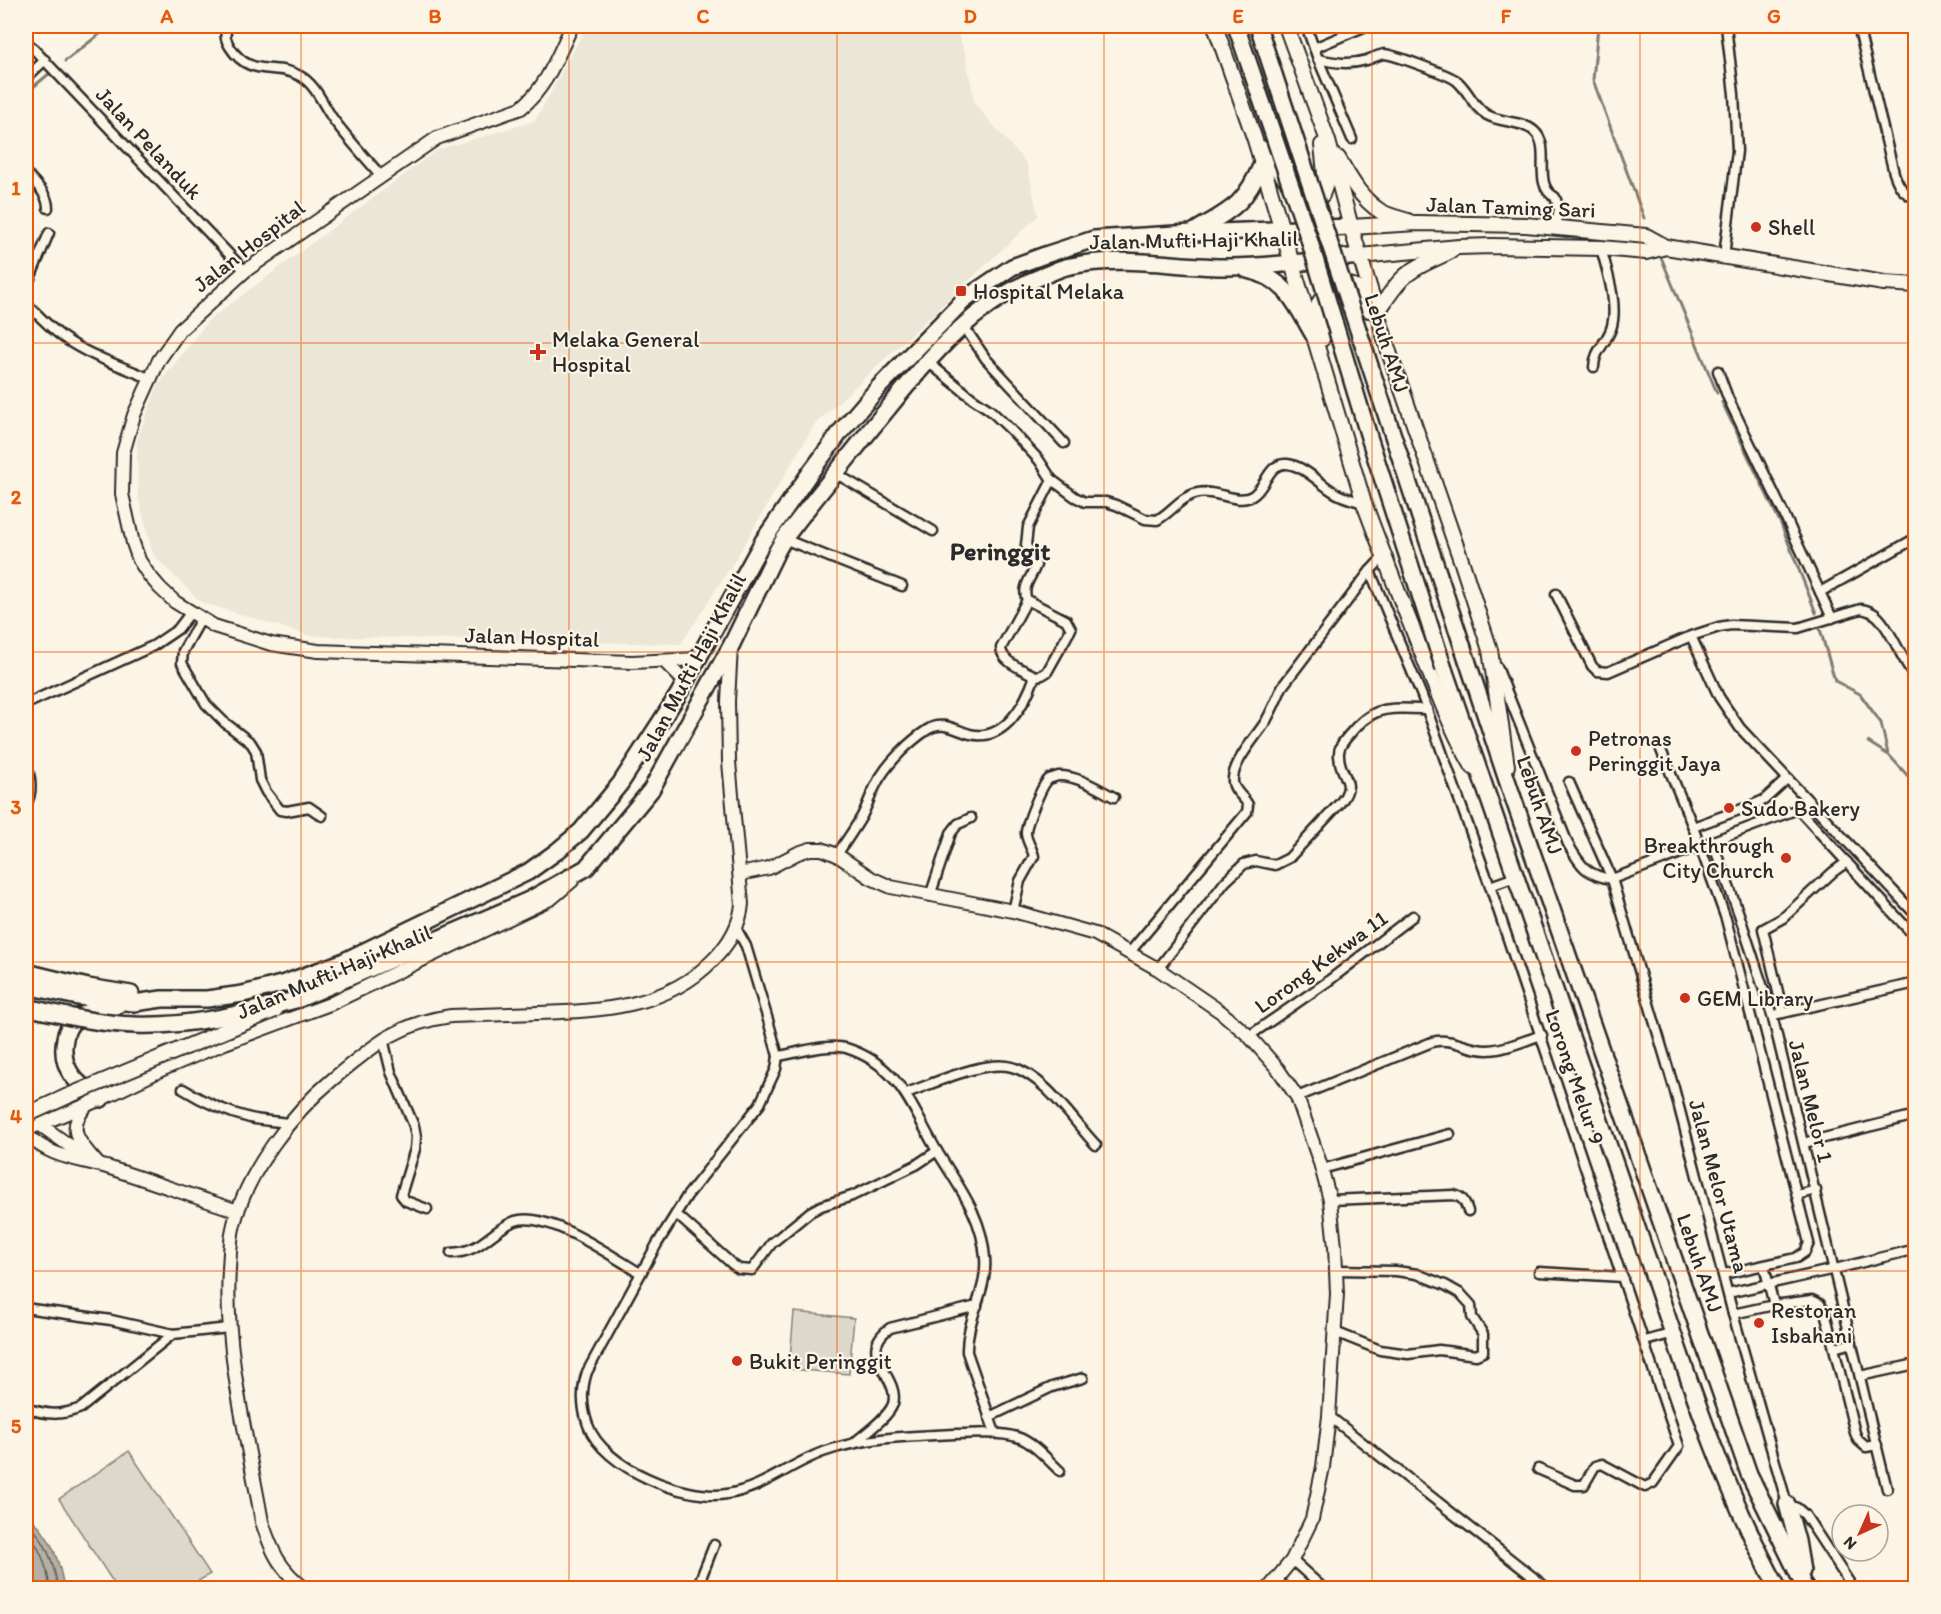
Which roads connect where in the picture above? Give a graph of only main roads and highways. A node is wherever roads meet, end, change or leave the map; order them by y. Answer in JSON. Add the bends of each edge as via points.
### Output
{"nodes":[{"id":1,"x":1215,"y":26,"type":"edge"},
{"id":2,"x":1236,"y":26,"type":"edge"},
{"id":3,"x":1258,"y":26,"type":"edge"},
{"id":4,"x":1286,"y":26,"type":"edge"},
{"id":5,"x":1320,"y":119,"type":"junction"},
{"id":6,"x":1255,"y":140,"type":"junction"},
{"id":7,"x":1328,"y":141,"type":"junction"},
{"id":8,"x":1262,"y":164,"type":"junction"},
{"id":9,"x":1417,"y":224,"type":"junction"},
{"id":10,"x":1351,"y":227,"type":"junction"},
{"id":11,"x":1281,"y":230,"type":"junction"},
{"id":12,"x":1192,"y":233,"type":"junction"},
{"id":13,"x":1458,"y":247,"type":"junction"},
{"id":14,"x":1666,"y":247,"type":"junction"},
{"id":15,"x":1360,"y":256,"type":"junction"},
{"id":16,"x":1291,"y":263,"type":"junction"},
{"id":17,"x":1229,"y":267,"type":"junction"},
{"id":18,"x":1916,"y":285,"type":"edge"},
{"id":19,"x":1377,"y":313,"type":"junction"},
{"id":20,"x":1313,"y":334,"type":"junction"},
{"id":21,"x":1390,"y":355,"type":"junction"},
{"id":22,"x":1334,"y":403,"type":"junction"},
{"id":23,"x":1483,"y":784,"type":"junction"},
{"id":24,"x":1510,"y":789,"type":"junction"},
{"id":25,"x":26,"y":972,"type":"edge"},
{"id":26,"x":26,"y":986,"type":"edge"},
{"id":27,"x":162,"y":999,"type":"junction"},
{"id":28,"x":299,"y":999,"type":"junction"},
{"id":29,"x":134,"y":1003,"type":"junction"},
{"id":30,"x":26,"y":1008,"type":"edge"},
{"id":31,"x":94,"y":1102,"type":"road end"},
{"id":32,"x":26,"y":1104,"type":"edge"},
{"id":33,"x":26,"y":1115,"type":"edge"},
{"id":34,"x":39,"y":1124,"type":"road end"},
{"id":35,"x":1787,"y":1504,"type":"road end"},
{"id":36,"x":1778,"y":1588,"type":"edge"},
{"id":37,"x":1805,"y":1588,"type":"edge"}],
"edges":[{"from":1,"to":6,"type":"main road"},
{"from":2,"to":23,"type":"highway","name":"Lebuh AMJ","bridge":true,"via":[[1309,238],[1369,437]]},
{"from":3,"to":24,"type":"highway","name":"Lebuh AMJ","bridge":true},
{"from":4,"to":5,"type":"main road"},
{"from":5,"to":6,"type":"main road","via":[[1326,183],[1322,195],[1314,202],[1297,195]]},
{"from":5,"to":7,"type":"main road"},
{"from":6,"to":8,"type":"main road"},
{"from":7,"to":9,"type":"main road","via":[[1354,186],[1367,200],[1380,211]]},
{"from":7,"to":10,"type":"main road"},
{"from":8,"to":11,"type":"main road"},
{"from":8,"to":12,"type":"highway","via":[[1247,195],[1234,208]]},
{"from":9,"to":10,"type":"main road","name":"Jalan Taming Sari"},
{"from":9,"to":14,"type":"main road","name":"Jalan Taming Sari","via":[[1555,227],[1646,236]]},
{"from":10,"to":11,"type":"highway","name":"Jalan Mufti Haji Khalil"},
{"from":10,"to":15,"type":"main road"},
{"from":11,"to":12,"type":"highway","name":"Jalan Mufti Haji Khalil"},
{"from":11,"to":16,"type":"main road"},
{"from":12,"to":27,"type":"highway","name":"Jalan Mufti Haji Khalil","via":[[1094,239],[1012,267],[966,298],[842,430],[763,541],[685,682],[620,784],[581,831],[556,852],[528,872],[342,962],[243,994]]},
{"from":13,"to":14,"type":"main road","name":"Jalan Taming Sari","via":[[1646,252]]},
{"from":13,"to":15,"type":"main road","name":"Jalan Taming Sari"},
{"from":13,"to":19,"type":"main road","via":[[1404,277]]},
{"from":14,"to":18,"type":"main road","name":"Jalan Taming Sari"},
{"from":15,"to":16,"type":"highway","name":"Jalan Mufti Haji Khalil"},
{"from":15,"to":19,"type":"main road"},
{"from":16,"to":17,"type":"highway","name":"Jalan Mufti Haji Khalil"},
{"from":16,"to":20,"type":"main road"},
{"from":17,"to":20,"type":"highway","via":[[1259,273],[1279,284],[1289,293]]},
{"from":17,"to":28,"type":"highway","name":"Jalan Mufti Haji Khalil","via":[[1146,262],[1069,266],[995,299],[928,362],[784,539],[731,646],[651,790],[586,868],[529,900]]},
{"from":19,"to":21,"type":"main road"},
{"from":20,"to":22,"type":"main road"},
{"from":21,"to":22,"type":"main road","via":[[1361,293],[1353,286],[1332,289],[1318,305],[1318,316]]},
{"from":21,"to":24,"type":"main road","via":[[1490,650]]},
{"from":22,"to":23,"type":"main road","via":[[1384,556],[1458,741]]},
{"from":23,"to":36,"type":"highway","name":"Lebuh AMJ","via":[[1694,1393],[1744,1518]]},
{"from":24,"to":37,"type":"highway","name":"Lebuh AMJ","via":[[1749,1474]]},
{"from":25,"to":27,"type":"highway"},
{"from":26,"to":29,"type":"highway"},
{"from":27,"to":29,"type":"highway"},
{"from":28,"to":30,"type":"highway","bridge":true,"via":[[217,1019],[173,1024],[98,1022]]},
{"from":28,"to":33,"type":"main road","bridge":true},
{"from":29,"to":31,"type":"highway","via":[[80,1016],[66,1032],[62,1051],[68,1070]]},
{"from":32,"to":34,"type":"main road"},
{"from":35,"to":37,"type":"highway"}]}
